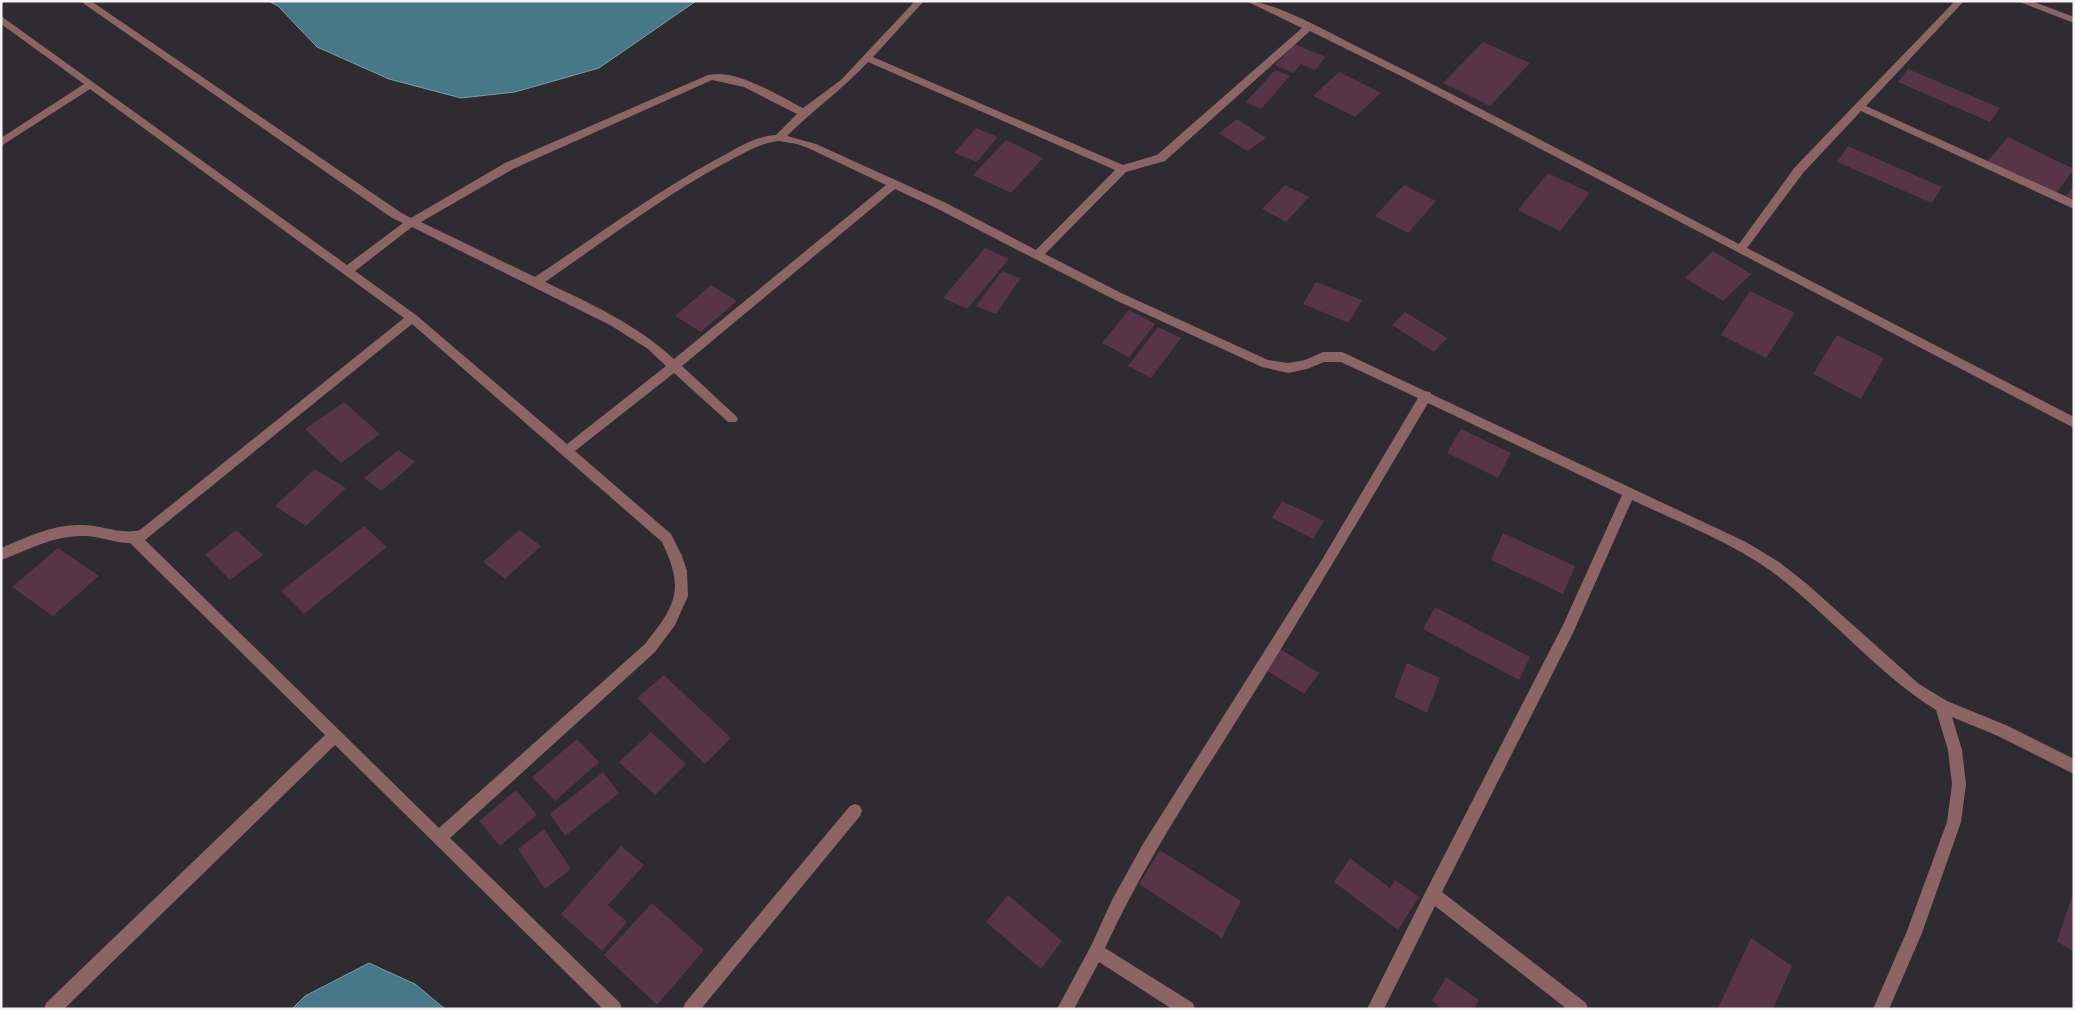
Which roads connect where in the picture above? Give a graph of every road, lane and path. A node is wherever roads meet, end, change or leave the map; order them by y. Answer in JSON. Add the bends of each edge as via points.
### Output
{"nodes":[{"id":1,"x":84,"y":1,"type":"edge"},
{"id":2,"x":920,"y":1,"type":"edge"},
{"id":3,"x":1250,"y":1,"type":"edge"},
{"id":4,"x":1960,"y":1,"type":"edge"},
{"id":5,"x":2021,"y":1,"type":"edge"},
{"id":6,"x":2040,"y":4,"type":"edge"},
{"id":7,"x":1,"y":19,"type":"edge"},
{"id":8,"x":2074,"y":20,"type":"edge"},
{"id":9,"x":1309,"y":27,"type":"junction"},
{"id":10,"x":866,"y":58,"type":"junction"},
{"id":11,"x":91,"y":84,"type":"junction"},
{"id":12,"x":1860,"y":107,"type":"junction"},
{"id":13,"x":804,"y":114,"type":"junction"},
{"id":14,"x":779,"y":138,"type":"junction"},
{"id":15,"x":1,"y":142,"type":"edge"},
{"id":16,"x":1122,"y":169,"type":"junction"},
{"id":17,"x":894,"y":184,"type":"junction"},
{"id":18,"x":2074,"y":206,"type":"edge"},
{"id":19,"x":411,"y":223,"type":"junction"},
{"id":20,"x":1740,"y":250,"type":"junction"},
{"id":21,"x":1038,"y":255,"type":"junction"},
{"id":22,"x":347,"y":271,"type":"junction"},
{"id":23,"x":536,"y":282,"type":"junction"},
{"id":24,"x":412,"y":318,"type":"junction"},
{"id":25,"x":674,"y":366,"type":"junction"},
{"id":26,"x":1426,"y":395,"type":"junction"},
{"id":27,"x":732,"y":419,"type":"dead end"},
{"id":28,"x":2074,"y":423,"type":"edge"},
{"id":29,"x":567,"y":451,"type":"junction"},
{"id":30,"x":1629,"y":493,"type":"junction"},
{"id":31,"x":134,"y":538,"type":"junction"},
{"id":32,"x":1,"y":554,"type":"edge"},
{"id":33,"x":1942,"y":706,"type":"junction"},
{"id":34,"x":335,"y":735,"type":"junction"},
{"id":35,"x":2074,"y":767,"type":"edge"},
{"id":36,"x":856,"y":811,"type":"dead end"},
{"id":37,"x":440,"y":837,"type":"junction"},
{"id":38,"x":1432,"y":894,"type":"junction"},
{"id":39,"x":1096,"y":951,"type":"junction"},
{"id":40,"x":52,"y":1009,"type":"edge"},
{"id":41,"x":614,"y":1009,"type":"edge"},
{"id":42,"x":691,"y":1009,"type":"edge"},
{"id":43,"x":1065,"y":1009,"type":"edge"},
{"id":44,"x":1187,"y":1009,"type":"edge"},
{"id":45,"x":1374,"y":1009,"type":"edge"},
{"id":46,"x":1580,"y":1009,"type":"edge"},
{"id":47,"x":1881,"y":1009,"type":"edge"}],
"edges":[{"from":1,"to":19,"type":"street"},
{"from":2,"to":10,"type":"street"},
{"from":3,"to":9,"type":"street"},
{"from":4,"to":12,"type":"street"},
{"from":5,"to":6,"type":"street"},
{"from":6,"to":8,"type":"street"},
{"from":7,"to":11,"type":"street"},
{"from":9,"to":16,"type":"street","via":[[1161,158]]},
{"from":9,"to":20,"type":"street"},
{"from":10,"to":13,"type":"street","via":[[844,82]]},
{"from":10,"to":16,"type":"street"},
{"from":11,"to":15,"type":"street"},
{"from":11,"to":22,"type":"street"},
{"from":12,"to":18,"type":"street"},
{"from":12,"to":20,"type":"street","via":[[1799,170]]},
{"from":13,"to":14,"type":"street"},
{"from":13,"to":19,"type":"street","via":[[746,83],[728,77],[711,77],[509,166]]},
{"from":14,"to":17,"type":"street","via":[[812,146]]},
{"from":14,"to":23,"type":"street","via":[[766,139],[690,178]]},
{"from":16,"to":21,"type":"street"},
{"from":17,"to":21,"type":"street"},
{"from":17,"to":25,"type":"street"},
{"from":19,"to":22,"type":"street"},
{"from":19,"to":23,"type":"street"},
{"from":20,"to":28,"type":"street"},
{"from":21,"to":26,"type":"street","via":[[1117,296],[1266,364],[1288,368],[1323,357],[1342,357]]},
{"from":22,"to":24,"type":"street"},
{"from":23,"to":25,"type":"street","via":[[614,322],[652,346]]},
{"from":24,"to":29,"type":"street"},
{"from":24,"to":31,"type":"street","via":[[152,530]]},
{"from":25,"to":27,"type":"street"},
{"from":25,"to":29,"type":"street"},
{"from":26,"to":30,"type":"street"},
{"from":26,"to":39,"type":"street","via":[[1325,567],[1148,849]]},
{"from":29,"to":37,"type":"street","via":[[667,538],[679,561],[683,592],[673,619],[650,648]]},
{"from":30,"to":33,"type":"street","via":[[1741,546],[1774,566],[1914,689]]},
{"from":30,"to":38,"type":"street","via":[[1568,628]]},
{"from":31,"to":32,"type":"street","via":[[92,530],[66,531],[44,536]]},
{"from":31,"to":34,"type":"street"},
{"from":33,"to":35,"type":"street","via":[[2003,731]]},
{"from":33,"to":47,"type":"street","via":[[1956,750],[1959,784],[1954,822],[1914,933]]},
{"from":34,"to":37,"type":"street"},
{"from":34,"to":40,"type":"street"},
{"from":36,"to":42,"type":"street"},
{"from":37,"to":41,"type":"street"},
{"from":38,"to":45,"type":"street"},
{"from":38,"to":46,"type":"street"},
{"from":39,"to":43,"type":"street"},
{"from":39,"to":44,"type":"street"}]}
